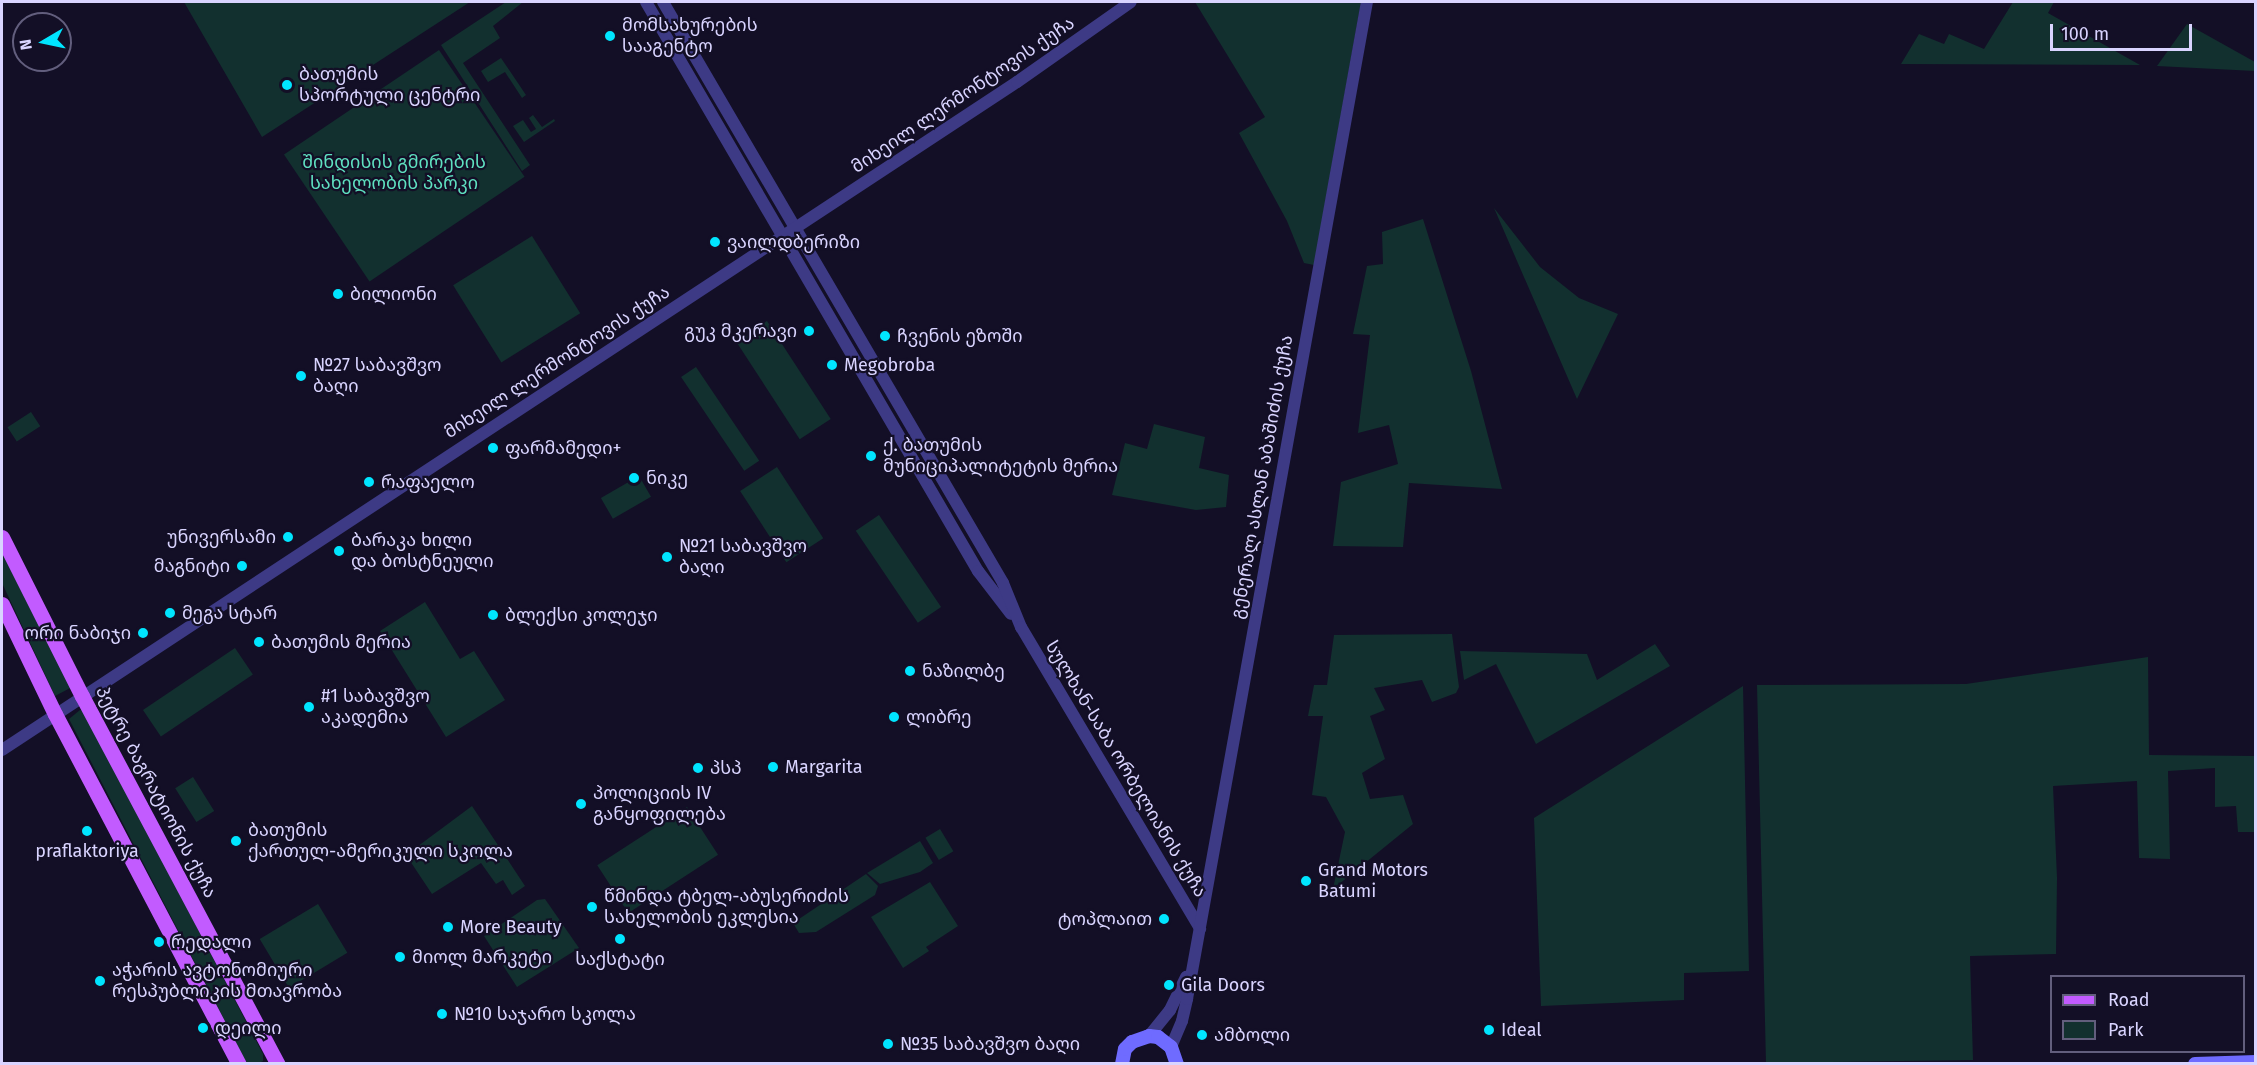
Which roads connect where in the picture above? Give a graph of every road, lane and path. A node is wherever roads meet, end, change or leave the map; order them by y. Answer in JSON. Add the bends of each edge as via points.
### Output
{"nodes":[{"id":1,"x":646,"y":2,"type":"edge"},
{"id":2,"x":663,"y":2,"type":"edge"},
{"id":3,"x":1131,"y":2,"type":"edge"},
{"id":4,"x":1367,"y":2,"type":"edge"},
{"id":5,"x":795,"y":227,"type":"junction"},
{"id":6,"x":782,"y":236,"type":"junction"},
{"id":7,"x":2,"y":537,"type":"edge"},
{"id":8,"x":998,"y":587,"type":"junction"},
{"id":9,"x":2,"y":604,"type":"edge"},
{"id":10,"x":82,"y":696,"type":"junction"},
{"id":11,"x":55,"y":714,"type":"junction"},
{"id":12,"x":2,"y":750,"type":"edge"},
{"id":13,"x":1200,"y":928,"type":"junction"},
{"id":14,"x":1194,"y":959,"type":"junction"},
{"id":15,"x":1149,"y":1036,"type":"junction"},
{"id":16,"x":1171,"y":1047,"type":"junction"},
{"id":17,"x":1118,"y":1062,"type":"edge"},
{"id":18,"x":2256,"y":1062,"type":"edge"},
{"id":19,"x":239,"y":1064,"type":"edge"},
{"id":20,"x":278,"y":1064,"type":"edge"},
{"id":21,"x":1177,"y":1064,"type":"edge"},
{"id":22,"x":2195,"y":1064,"type":"edge"}],
"edges":[{"from":1,"to":6,"type":"street","name":"სულხან-საბა ორბელიანის ქუჩა"},
{"from":2,"to":5,"type":"street","name":"სულხან-საბა ორბელიანის ქუჩა"},
{"from":3,"to":5,"type":"street","name":"მიხეილ ლერმონტოვის ქუჩა","via":[[1017,82]]},
{"from":4,"to":13,"type":"street","name":"გენერალ ასლან აბაშიძის ქუჩა"},
{"from":5,"to":6,"type":"street","name":"მიხეილ ლერმონტოვის ქუჩა"},
{"from":5,"to":8,"type":"street","name":"სულხან-საბა ორბელიანის ქუჩა"},
{"from":6,"to":8,"type":"street","name":"სულხან-საბა ორბელიანის ქუჩა","via":[[978,571]]},
{"from":6,"to":10,"type":"street","name":"მიხეილ ლერმონტოვის ქუჩა"},
{"from":7,"to":10,"type":"main road","name":"პეტრე ბაგრატიონის ქუჩა"},
{"from":8,"to":13,"type":"street","name":"სულხან-საბა ორბელიანის ქუჩა"},
{"from":9,"to":11,"type":"main road"},
{"from":10,"to":11,"type":"street","name":"მიხეილ ლერმონტოვის ქუჩა"},
{"from":10,"to":20,"type":"main road","name":"პეტრე ბაგრატიონის ქუჩა"},
{"from":11,"to":12,"type":"street","name":"მიხეილ ლერმონტოვის ქუჩა"},
{"from":11,"to":19,"type":"main road"},
{"from":13,"to":14,"type":"street","name":"გენერალ ასლან აბაშიძის ქუჩა"},
{"from":14,"to":15,"type":"street","name":"გენერალ ასლან აბაშიძის ქუჩა","via":[[1170,1010]]},
{"from":14,"to":16,"type":"street","name":"გენერალ ასლან აბაშიძის ქუჩა","via":[[1182,1021]]},
{"from":15,"to":16,"type":"main road","via":[[1158,1037]]},
{"from":15,"to":17,"type":"main road","via":[[1132,1042]]},
{"from":16,"to":21,"type":"main road"},
{"from":18,"to":22,"type":"main road"}]}
